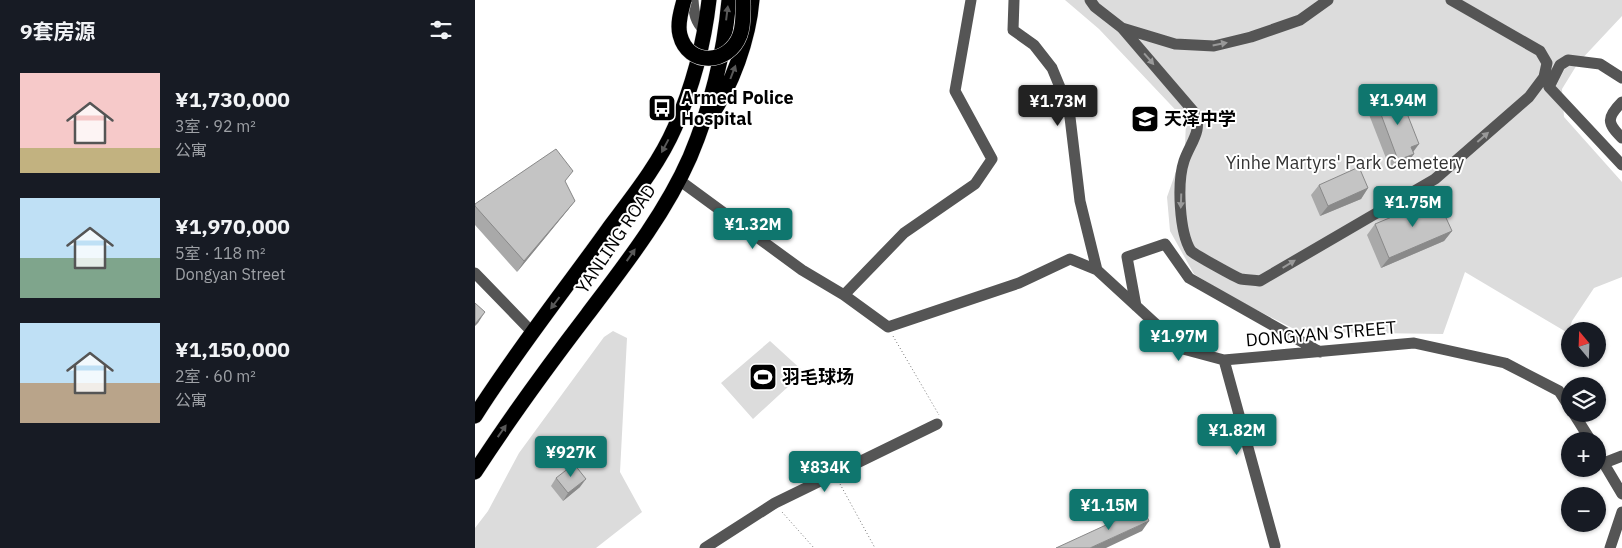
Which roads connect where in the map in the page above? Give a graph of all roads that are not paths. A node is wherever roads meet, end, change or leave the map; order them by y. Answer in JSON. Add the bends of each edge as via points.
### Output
{"nodes":[{"id":1,"x":684,"y":0,"type":"edge"},
{"id":2,"x":693,"y":0,"type":"edge"},
{"id":3,"x":709,"y":0,"type":"edge"},
{"id":4,"x":729,"y":0,"type":"edge"},
{"id":5,"x":743,"y":0,"type":"edge"},
{"id":6,"x":752,"y":0,"type":"edge"},
{"id":7,"x":971,"y":0,"type":"edge"},
{"id":8,"x":1014,"y":0,"type":"edge"},
{"id":9,"x":1090,"y":0,"type":"edge"},
{"id":10,"x":1328,"y":0,"type":"edge"},
{"id":11,"x":1451,"y":0,"type":"edge"},
{"id":12,"x":1122,"y":28,"type":"junction"},
{"id":13,"x":705,"y":31,"type":"junction"},
{"id":14,"x":1622,"y":78,"type":"edge"},
{"id":15,"x":1621,"y":105,"type":"edge"},
{"id":16,"x":701,"y":129,"type":"junction"},
{"id":17,"x":1622,"y":138,"type":"edge"},
{"id":18,"x":1622,"y":165,"type":"edge"},
{"id":19,"x":679,"y":180,"type":"junction"},
{"id":20,"x":1097,"y":270,"type":"junction"},
{"id":21,"x":475,"y":273,"type":"edge"},
{"id":22,"x":843,"y":295,"type":"junction"},
{"id":23,"x":1135,"y":306,"type":"junction"},
{"id":24,"x":533,"y":333,"type":"junction"},
{"id":25,"x":1320,"y":352,"type":"junction"},
{"id":26,"x":1224,"y":360,"type":"junction"},
{"id":27,"x":1561,"y":394,"type":"edge"},
{"id":28,"x":475,"y":416,"type":"edge"},
{"id":29,"x":937,"y":424,"type":"dead end"},
{"id":30,"x":1622,"y":456,"type":"edge"},
{"id":31,"x":1606,"y":462,"type":"edge"},
{"id":32,"x":1606,"y":466,"type":"edge"},
{"id":33,"x":475,"y":472,"type":"edge"},
{"id":34,"x":1622,"y":494,"type":"edge"},
{"id":35,"x":1622,"y":512,"type":"edge"},
{"id":36,"x":1275,"y":546,"type":"dead end"},
{"id":37,"x":705,"y":548,"type":"edge"},
{"id":38,"x":1610,"y":548,"type":"edge"}],
"edges":[{"from":1,"to":5,"type":"highway","bridge":true,"via":[[678,26],[683,43],[694,54],[709,59],[724,55],[737,42],[743,25]]},
{"from":2,"to":13,"type":"street","via":[[695,19]]},
{"from":3,"to":13,"type":"highway","name":"YANLING ROAD"},
{"from":16,"to":4,"type":"highway","name":"YANLING ROAD","one_way":true,"via":[[717,73]]},
{"from":16,"to":6,"type":"highway","one_way":true,"via":[[725,94],[748,30]]},
{"from":7,"to":22,"type":"street","via":[[955,91],[992,159],[975,184],[904,233]]},
{"from":8,"to":20,"type":"street","via":[[1013,30],[1034,45],[1052,68],[1069,109],[1080,201]]},
{"from":9,"to":12,"type":"street"},
{"from":12,"to":10,"type":"street","one_way":true,"via":[[1175,44],[1215,46],[1299,20]]},
{"from":12,"to":11,"type":"street","one_way":true,"via":[[1199,121],[1183,163],[1180,205],[1183,228],[1192,252],[1239,279],[1260,281],[1435,179],[1529,98],[1544,77],[1547,64],[1540,51]]},
{"from":13,"to":24,"type":"highway","name":"YANLING ROAD","one_way":true,"via":[[689,92],[661,154]]},
{"from":14,"to":18,"type":"street","via":[[1600,64],[1569,60],[1560,65],[1549,86]]},
{"from":15,"to":17,"type":"street","via":[[1612,112],[1610,121],[1611,127]]},
{"from":16,"to":19,"type":"highway","name":"YANLING ROAD"},
{"from":19,"to":22,"type":"street","via":[[802,270]]},
{"from":33,"to":19,"type":"highway","name":"YANLING ROAD","one_way":true,"via":[[499,434],[651,226]]},
{"from":20,"to":22,"type":"street","name":"DONGYAN STREET","via":[[1070,259],[1019,283],[888,327]]},
{"from":20,"to":23,"type":"street","name":"DONGYAN STREET"},
{"from":21,"to":24,"type":"street"},
{"from":23,"to":25,"type":"street","via":[[1127,257],[1165,244],[1189,278]]},
{"from":23,"to":26,"type":"street","name":"DONGYAN STREET","via":[[1183,350]]},
{"from":24,"to":28,"type":"highway","name":"YANLING ROAD"},
{"from":25,"to":26,"type":"street","name":"DONGYAN STREET"},
{"from":25,"to":27,"type":"street","name":"DONGYAN STREET","via":[[1414,343],[1505,363]]},
{"from":26,"to":36,"type":"street"},
{"from":29,"to":37,"type":"street","via":[[775,504]]},
{"from":30,"to":31,"type":"street"},
{"from":32,"to":34,"type":"street"},
{"from":35,"to":38,"type":"street"}]}
